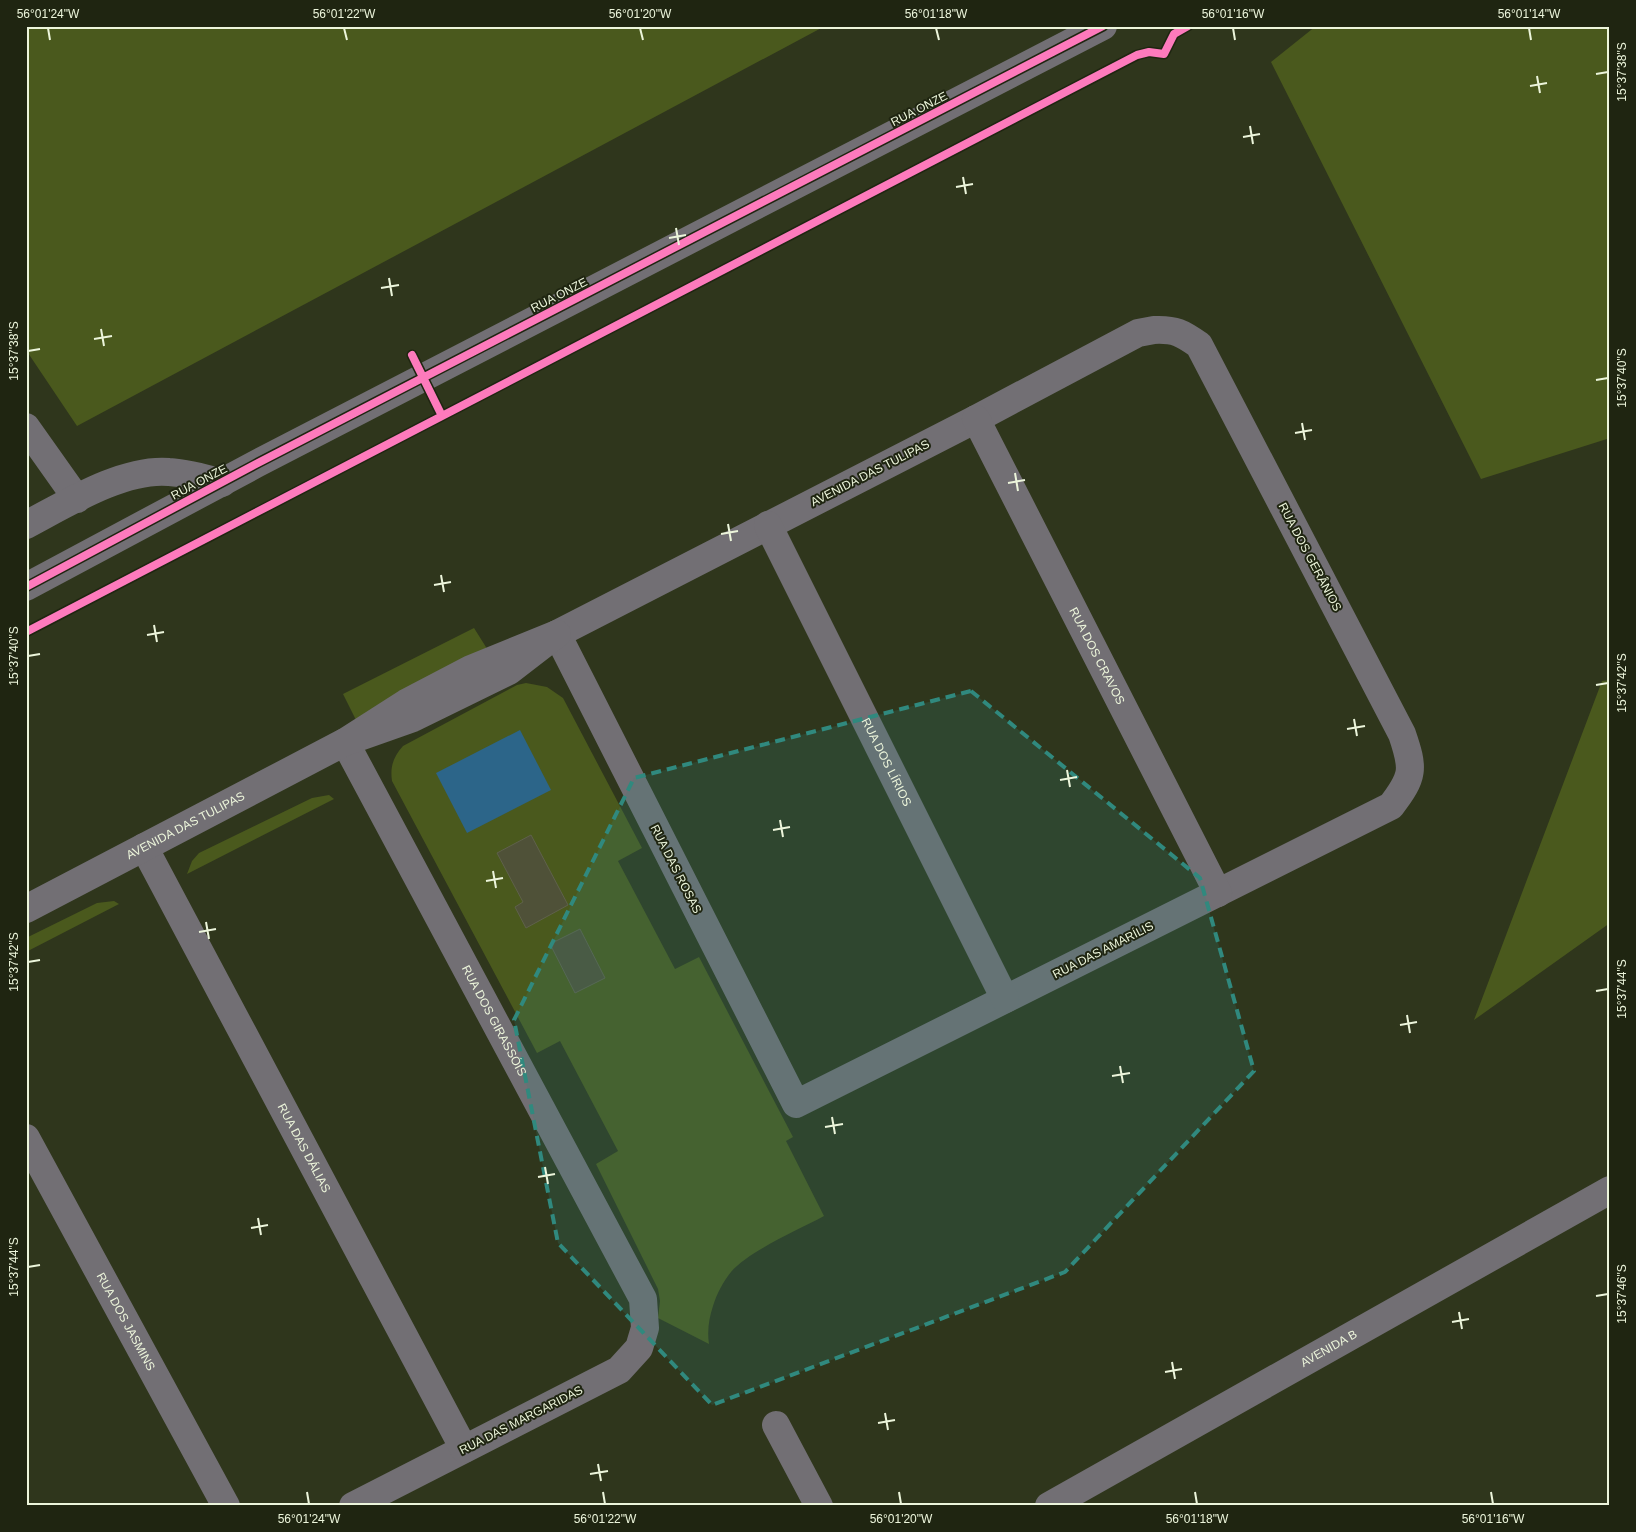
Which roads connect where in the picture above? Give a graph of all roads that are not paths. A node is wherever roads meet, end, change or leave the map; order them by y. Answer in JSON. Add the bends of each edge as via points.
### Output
{"nodes":[{"id":1,"x":1103,"y":26,"type":"edge"},
{"id":2,"x":1186,"y":336,"type":"joint"},
{"id":3,"x":976,"y":420,"type":"junction"},
{"id":4,"x":26,"y":427,"type":"edge"},
{"id":5,"x":222,"y":482,"type":"junction"},
{"id":6,"x":77,"y":499,"type":"junction"},
{"id":7,"x":26,"y":525,"type":"edge"},
{"id":8,"x":768,"y":525,"type":"junction"},
{"id":9,"x":26,"y":587,"type":"edge"},
{"id":10,"x":557,"y":634,"type":"junction"},
{"id":11,"x":344,"y":742,"type":"junction"},
{"id":12,"x":1405,"y":788,"type":"joint"},
{"id":13,"x":144,"y":847,"type":"junction"},
{"id":14,"x":1218,"y":892,"type":"junction"},
{"id":15,"x":26,"y":909,"type":"edge"},
{"id":16,"x":1005,"y":1000,"type":"junction"},
{"id":17,"x":796,"y":1104,"type":"joint"},
{"id":18,"x":26,"y":1138,"type":"edge"},
{"id":19,"x":1610,"y":1190,"type":"edge"},
{"id":20,"x":643,"y":1299,"type":"joint"},
{"id":21,"x":776,"y":1425,"type":"dead end"},
{"id":22,"x":464,"y":1449,"type":"junction"},
{"id":23,"x":226,"y":1506,"type":"edge"},
{"id":24,"x":352,"y":1506,"type":"edge"},
{"id":25,"x":819,"y":1506,"type":"edge"},
{"id":26,"x":1049,"y":1506,"type":"edge"}],
"edges":[{"from":1,"to":5,"type":"street","name":"RUA ONZE"},
{"from":2,"to":3,"type":"street","name":"AVENIDA DAS TULIPAS","via":[[1171,330],[1138,333]]},
{"from":2,"to":12,"type":"street","name":"RUA DOS GERÂNIOS","via":[[1199,345],[1402,734],[1411,771]]},
{"from":3,"to":8,"type":"street","name":"AVENIDA DAS TULIPAS"},
{"from":3,"to":14,"type":"street","name":"RUA DOS CRAVOS"},
{"from":4,"to":6,"type":"street"},
{"from":5,"to":6,"type":"street","name":"RUA ONZE","via":[[167,471],[136,475]]},
{"from":5,"to":9,"type":"street","name":"RUA ONZE"},
{"from":6,"to":7,"type":"street","name":"RUA ONZE"},
{"from":8,"to":10,"type":"street","name":"AVENIDA DAS TULIPAS"},
{"from":8,"to":16,"type":"street","name":"RUA DOS LÍRIOS"},
{"from":10,"to":11,"type":"street","name":"AVENIDA DAS TULIPAS","via":[[509,671],[413,718]]},
{"from":10,"to":17,"type":"street","name":"RUA DAS ROSAS"},
{"from":11,"to":13,"type":"street","name":"AVENIDA DAS TULIPAS"},
{"from":11,"to":20,"type":"street","name":"RUA DOS GIRASSÓIS"},
{"from":12,"to":14,"type":"street","name":"RUA DAS AMARÍLIS","via":[[1391,806]]},
{"from":13,"to":15,"type":"street","name":"AVENIDA DAS TULIPAS"},
{"from":13,"to":22,"type":"street","name":"RUA DAS DÁLIAS"},
{"from":14,"to":16,"type":"street","name":"RUA DAS AMARÍLIS"},
{"from":16,"to":17,"type":"street","name":"RUA DAS AMARÍLIS"},
{"from":18,"to":23,"type":"street","name":"RUA DOS JASMINS"},
{"from":19,"to":26,"type":"street","name":"AVENIDA B"},
{"from":20,"to":22,"type":"street","name":"RUA DAS MARGARIDAS","via":[[645,1328],[640,1348],[619,1370]]},
{"from":21,"to":25,"type":"street"},
{"from":22,"to":24,"type":"street","name":"RUA DAS MARGARIDAS"}]}
